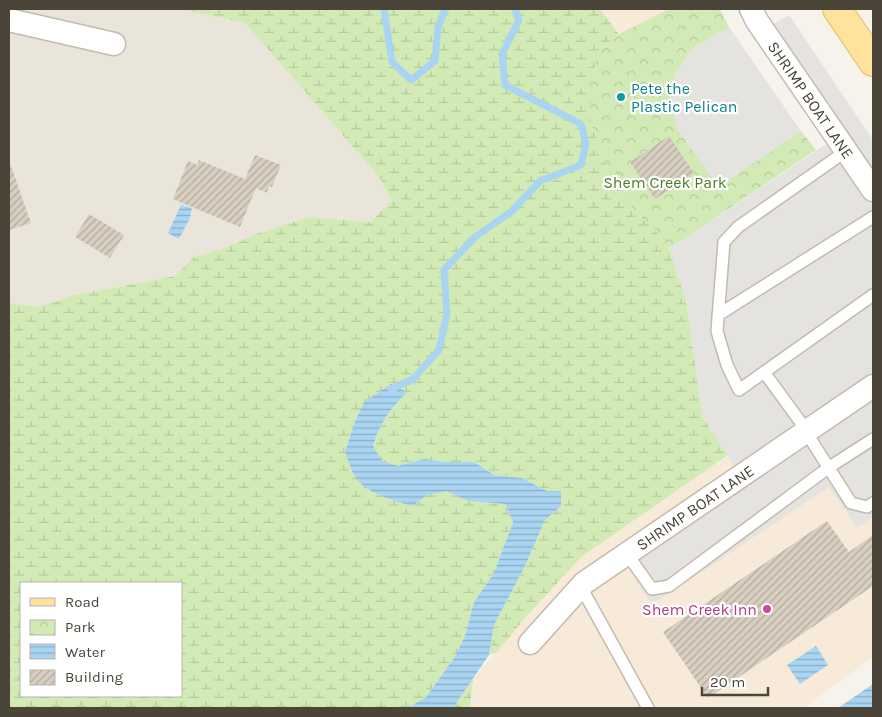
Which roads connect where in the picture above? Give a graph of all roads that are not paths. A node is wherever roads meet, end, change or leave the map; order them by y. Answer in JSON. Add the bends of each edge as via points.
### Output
{"nodes":[{"id":1,"x":751,"y":9,"type":"edge"},
{"id":2,"x":837,"y":9,"type":"edge"},
{"id":3,"x":9,"y":20,"type":"edge"},
{"id":4,"x":114,"y":44,"type":"dead end"},
{"id":5,"x":873,"y":62,"type":"edge"},
{"id":6,"x":846,"y":151,"type":"junction"},
{"id":7,"x":873,"y":190,"type":"edge"},
{"id":8,"x":873,"y":217,"type":"edge"},
{"id":9,"x":873,"y":295,"type":"edge"},
{"id":10,"x":718,"y":315,"type":"junction"},
{"id":11,"x":764,"y":372,"type":"junction"},
{"id":12,"x":873,"y":386,"type":"edge"},
{"id":13,"x":807,"y":432,"type":"junction"},
{"id":14,"x":873,"y":439,"type":"edge"},
{"id":15,"x":828,"y":468,"type":"junction"},
{"id":16,"x":873,"y":503,"type":"edge"},
{"id":17,"x":627,"y":554,"type":"junction"},
{"id":18,"x":580,"y":588,"type":"junction"},
{"id":19,"x":530,"y":643,"type":"dead end"},
{"id":20,"x":648,"y":708,"type":"edge"}],
"edges":[{"from":1,"to":6,"type":"street","name":"SHRIMP BOAT LANE"},
{"from":2,"to":5,"type":"main road"},
{"from":3,"to":4,"type":"street"},
{"from":6,"to":7,"type":"street","name":"SHRIMP BOAT LANE"},
{"from":6,"to":10,"type":"lane","via":[[738,227],[724,242]]},
{"from":8,"to":10,"type":"lane"},
{"from":9,"to":11,"type":"lane"},
{"from":10,"to":11,"type":"lane","via":[[717,331],[727,365],[739,390]]},
{"from":11,"to":13,"type":"lane"},
{"from":12,"to":13,"type":"street","name":"SHRIMP BOAT LANE"},
{"from":13,"to":15,"type":"lane"},
{"from":13,"to":17,"type":"street","name":"SHRIMP BOAT LANE"},
{"from":14,"to":15,"type":"lane"},
{"from":15,"to":16,"type":"lane","via":[[851,503],[867,507]]},
{"from":15,"to":17,"type":"lane","via":[[669,586],[652,589]]},
{"from":17,"to":18,"type":"street","name":"SHRIMP BOAT LANE"},
{"from":18,"to":19,"type":"street","name":"SHRIMP BOAT LANE"},
{"from":18,"to":20,"type":"lane"}]}
